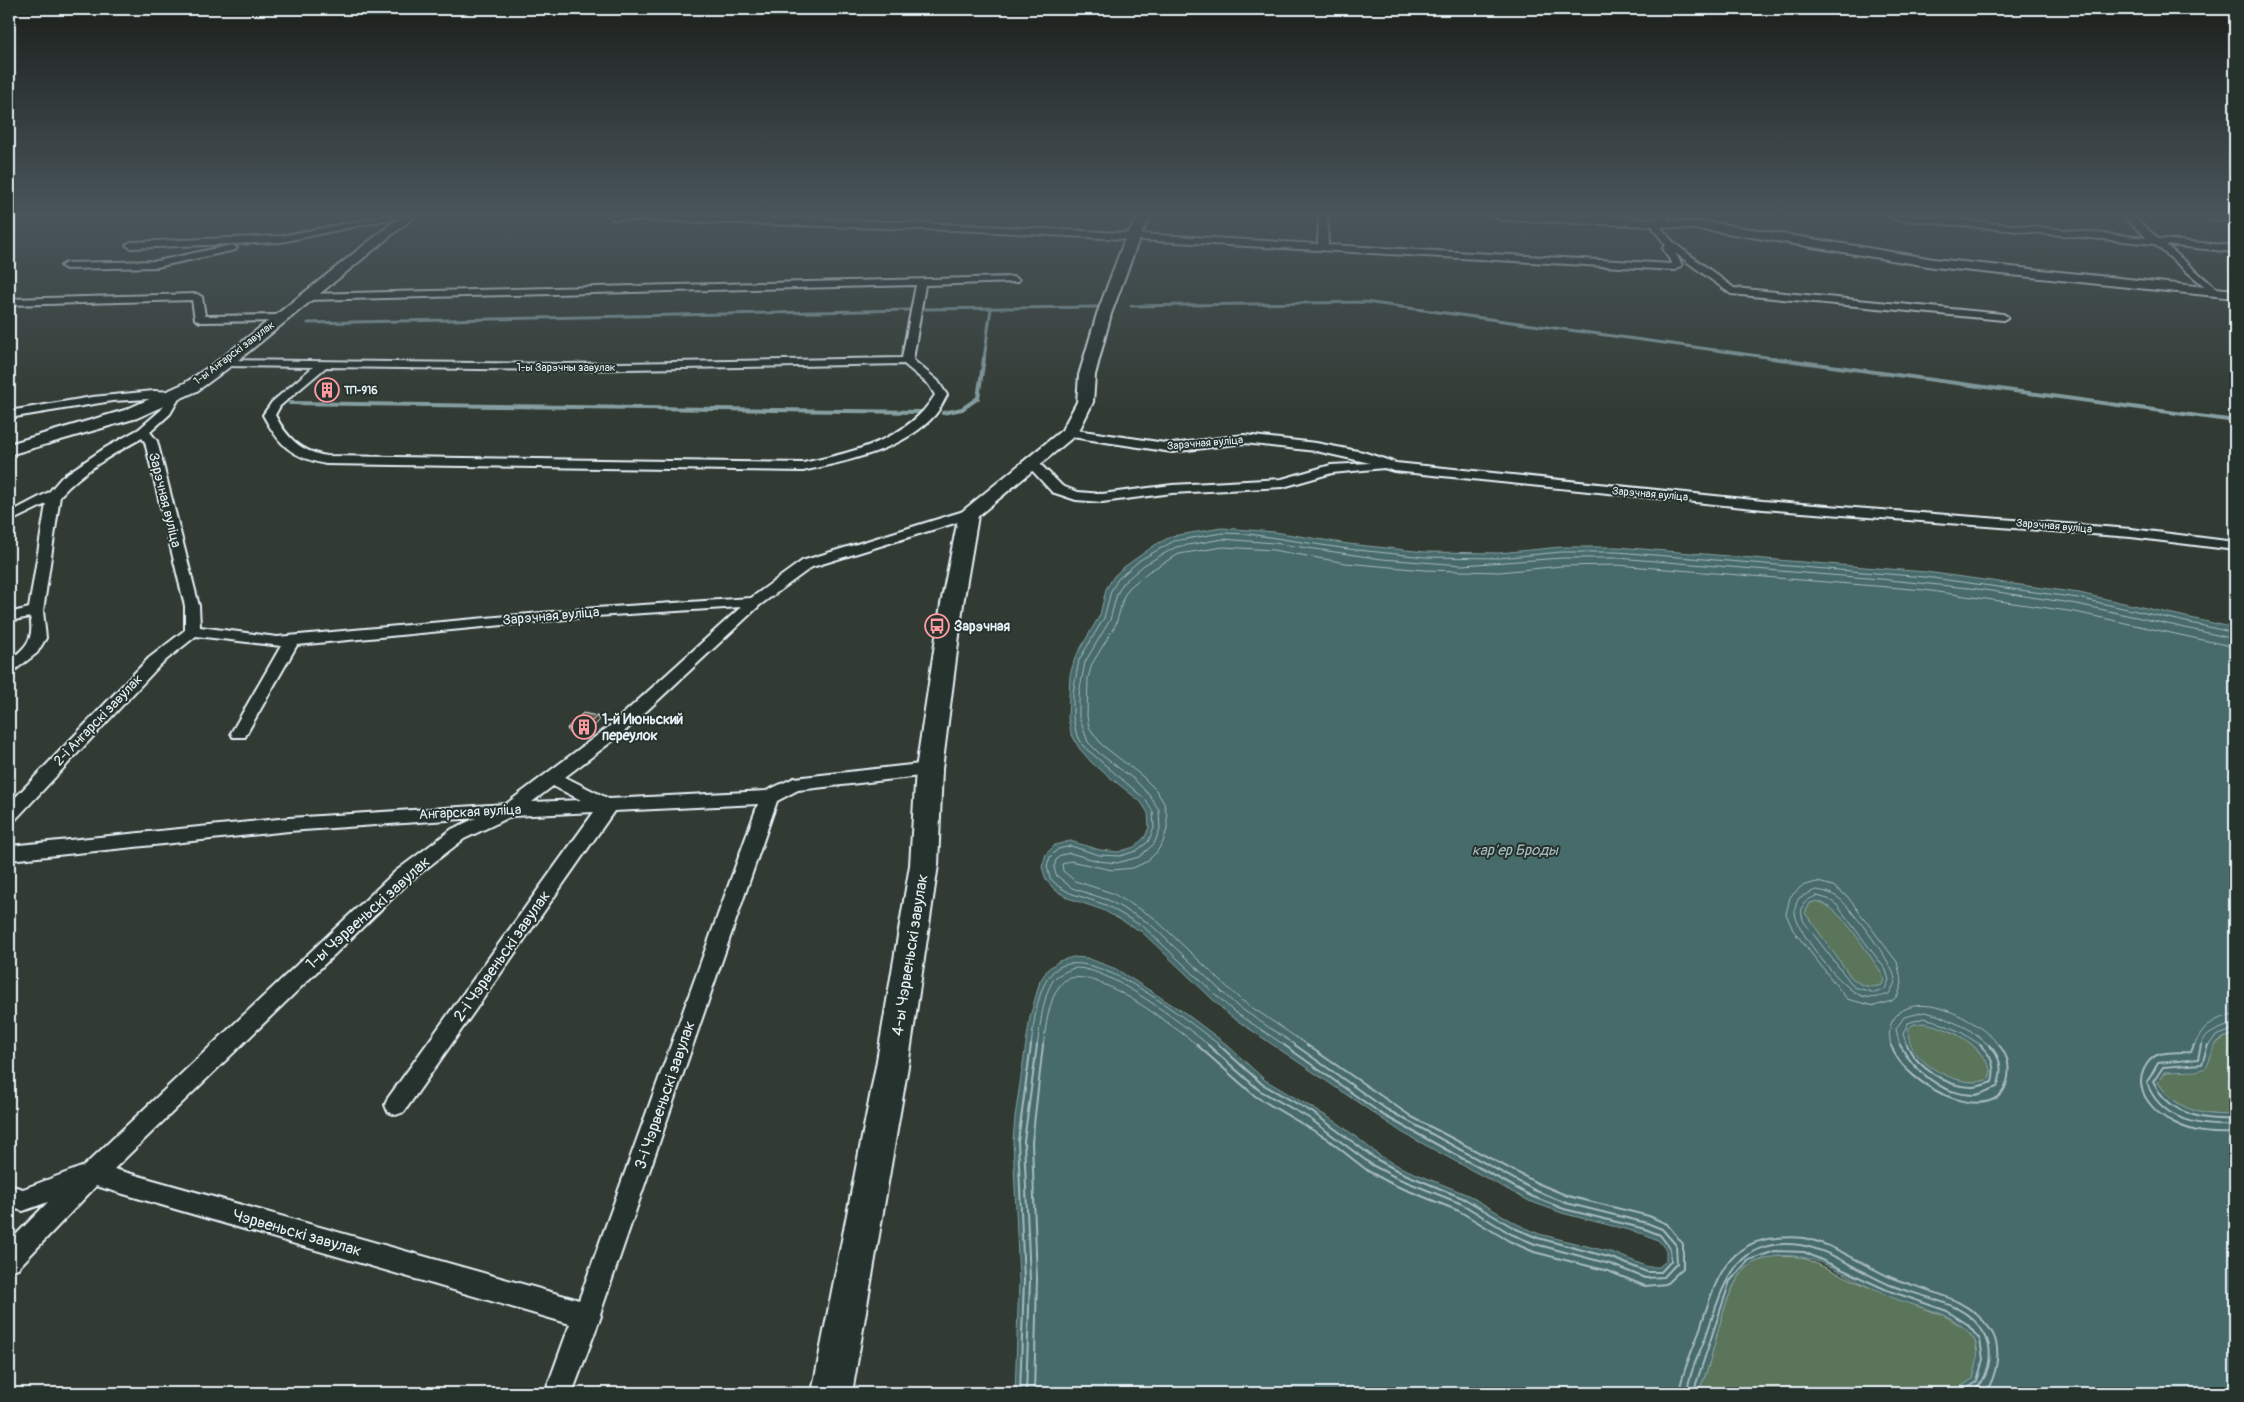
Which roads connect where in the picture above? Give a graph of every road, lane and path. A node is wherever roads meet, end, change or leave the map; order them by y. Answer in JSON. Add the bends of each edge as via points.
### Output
{"nodes":[{"id":1,"x":327,"y":281,"type":"edge"},
{"id":2,"x":948,"y":281,"type":"edge"},
{"id":3,"x":1116,"y":281,"type":"edge"},
{"id":4,"x":1719,"y":281,"type":"edge"},
{"id":5,"x":2113,"y":281,"type":"edge"},
{"id":6,"x":2203,"y":281,"type":"edge"},
{"id":7,"x":922,"y":282,"type":"junction"},
{"id":8,"x":2215,"y":292,"type":"junction"},
{"id":9,"x":2235,"y":294,"type":"edge"},
{"id":10,"x":307,"y":297,"type":"junction"},
{"id":11,"x":9,"y":302,"type":"edge"},
{"id":12,"x":2003,"y":317,"type":"dead end"},
{"id":13,"x":280,"y":318,"type":"junction"},
{"id":14,"x":907,"y":361,"type":"junction"},
{"id":15,"x":226,"y":363,"type":"junction"},
{"id":16,"x":322,"y":365,"type":"junction"},
{"id":17,"x":175,"y":395,"type":"junction"},
{"id":18,"x":9,"y":414,"type":"edge"},
{"id":19,"x":143,"y":432,"type":"junction"},
{"id":20,"x":1069,"y":433,"type":"junction"},
{"id":21,"x":9,"y":450,"type":"edge"},
{"id":22,"x":1032,"y":463,"type":"junction"},
{"id":23,"x":1394,"y":466,"type":"junction"},
{"id":24,"x":54,"y":495,"type":"junction"},
{"id":25,"x":969,"y":514,"type":"junction"},
{"id":26,"x":9,"y":518,"type":"edge"},
{"id":27,"x":2235,"y":546,"type":"edge"},
{"id":28,"x":755,"y":602,"type":"junction"},
{"id":29,"x":36,"y":611,"type":"junction"},
{"id":30,"x":9,"y":617,"type":"edge"},
{"id":31,"x":193,"y":631,"type":"junction"},
{"id":32,"x":292,"y":640,"type":"junction"},
{"id":33,"x":9,"y":667,"type":"edge"},
{"id":34,"x":239,"y":732,"type":"dead end"},
{"id":35,"x":929,"y":769,"type":"junction"},
{"id":36,"x":552,"y":778,"type":"junction"},
{"id":37,"x":769,"y":797,"type":"junction"},
{"id":38,"x":608,"y":806,"type":"junction"},
{"id":39,"x":511,"y":809,"type":"junction"},
{"id":40,"x":9,"y":815,"type":"edge"},
{"id":41,"x":9,"y":853,"type":"edge"},
{"id":42,"x":396,"y":1105,"type":"dead end"},
{"id":43,"x":92,"y":1174,"type":"junction"},
{"id":44,"x":13,"y":1200,"type":"edge"},
{"id":45,"x":9,"y":1259,"type":"edge"},
{"id":46,"x":588,"y":1316,"type":"junction"},
{"id":47,"x":559,"y":1393,"type":"edge"},
{"id":48,"x":832,"y":1393,"type":"edge"}],
"edges":[{"from":1,"to":10,"type":"street","name":"1-ы Ангарскі завулак"},
{"from":2,"to":7,"type":"street"},
{"from":3,"to":20,"type":"street","via":[[1087,375],[1085,402]]},
{"from":4,"to":12,"type":"street","via":[[1731,291]]},
{"from":5,"to":8,"type":"street"},
{"from":6,"to":8,"type":"street"},
{"from":7,"to":10,"type":"street"},
{"from":7,"to":14,"type":"street"},
{"from":8,"to":9,"type":"street"},
{"from":10,"to":13,"type":"street","name":"1-ы Ангарскі завулак"},
{"from":11,"to":13,"type":"street","via":[[197,297],[200,318]]},
{"from":13,"to":15,"type":"street","name":"1-ы Ангарскі завулак"},
{"from":14,"to":16,"type":"street","name":"1-ы Зарэчны завулак","via":[[566,367]]},
{"from":14,"to":16,"type":"street","via":[[934,383],[941,395],[930,414],[903,434],[856,454],[803,467],[313,458],[290,448],[281,438],[270,415],[276,404]]},
{"from":15,"to":16,"type":"street","name":"1-ы Зарэчны завулак"},
{"from":15,"to":17,"type":"street","name":"1-ы Ангарскі завулак"},
{"from":17,"to":18,"type":"street","via":[[110,397]]},
{"from":17,"to":19,"type":"street","name":"1-ы Ангарскі завулак","via":[[166,412]]},
{"from":17,"to":21,"type":"street","name":"1-ы Ангарскі завулак","via":[[131,414]]},
{"from":19,"to":24,"type":"street","name":"1-ы Ангарскі завулак","via":[[67,480]]},
{"from":19,"to":31,"type":"street","name":"Зарэчная вуліца","via":[[151,441],[192,606]]},
{"from":20,"to":22,"type":"street"},
{"from":20,"to":23,"type":"street","name":"Зарэчная вуліца","via":[[1172,448],[1244,439],[1316,446]]},
{"from":22,"to":23,"type":"street","via":[[1057,489],[1076,496],[1102,498],[1172,489],[1283,483],[1331,469]]},
{"from":22,"to":25,"type":"street"},
{"from":23,"to":27,"type":"street","name":"Зарэчная вуліца","via":[[1815,509],[2034,523]]},
{"from":24,"to":26,"type":"street","name":"1-ы Ангарскі завулак"},
{"from":24,"to":29,"type":"street"},
{"from":25,"to":28,"type":"street","via":[[807,564]]},
{"from":25,"to":35,"type":"street","name":"4-ы Чэрвеньскі завулак","via":[[952,604]]},
{"from":28,"to":32,"type":"street","name":"Зарэчная вуліца","via":[[596,612]]},
{"from":28,"to":36,"type":"street","name":"1-ы Чэрвеньскі завулак","via":[[617,729]]},
{"from":29,"to":30,"type":"street"},
{"from":29,"to":33,"type":"street","via":[[40,637],[32,649]]},
{"from":31,"to":32,"type":"street","name":"Зарэчная вуліца","via":[[277,642]]},
{"from":31,"to":40,"type":"street","name":"2-і Ангарскі завулак","via":[[155,661]]},
{"from":32,"to":34,"type":"street"},
{"from":35,"to":37,"type":"street","name":"Ангарская вуліца","via":[[794,784]]},
{"from":35,"to":48,"type":"street","name":"4-ы Чэрвеньскі завулак","via":[[924,865],[892,1066]]},
{"from":36,"to":38,"type":"street"},
{"from":36,"to":39,"type":"street","name":"1-ы Чэрвеньскі завулак"},
{"from":37,"to":38,"type":"street","name":"Ангарская вуліца"},
{"from":37,"to":46,"type":"street","name":"3-і Чэрвеньскі завулак"},
{"from":38,"to":39,"type":"street","name":"Ангарская вуліца"},
{"from":38,"to":42,"type":"street","name":"2-і Чэрвеньскі завулак"},
{"from":39,"to":41,"type":"street","name":"Ангарская вуліца","via":[[170,835]]},
{"from":39,"to":43,"type":"street","name":"1-ы Чэрвеньскі завулак","via":[[458,834],[403,876]]},
{"from":43,"to":44,"type":"street"},
{"from":43,"to":45,"type":"street","name":"1-ы Чэрвеньскі завулак"},
{"from":43,"to":46,"type":"street","name":"Чэрвеньскі завулак"},
{"from":46,"to":47,"type":"street","name":"3-і Чэрвеньскі завулак"}]}
